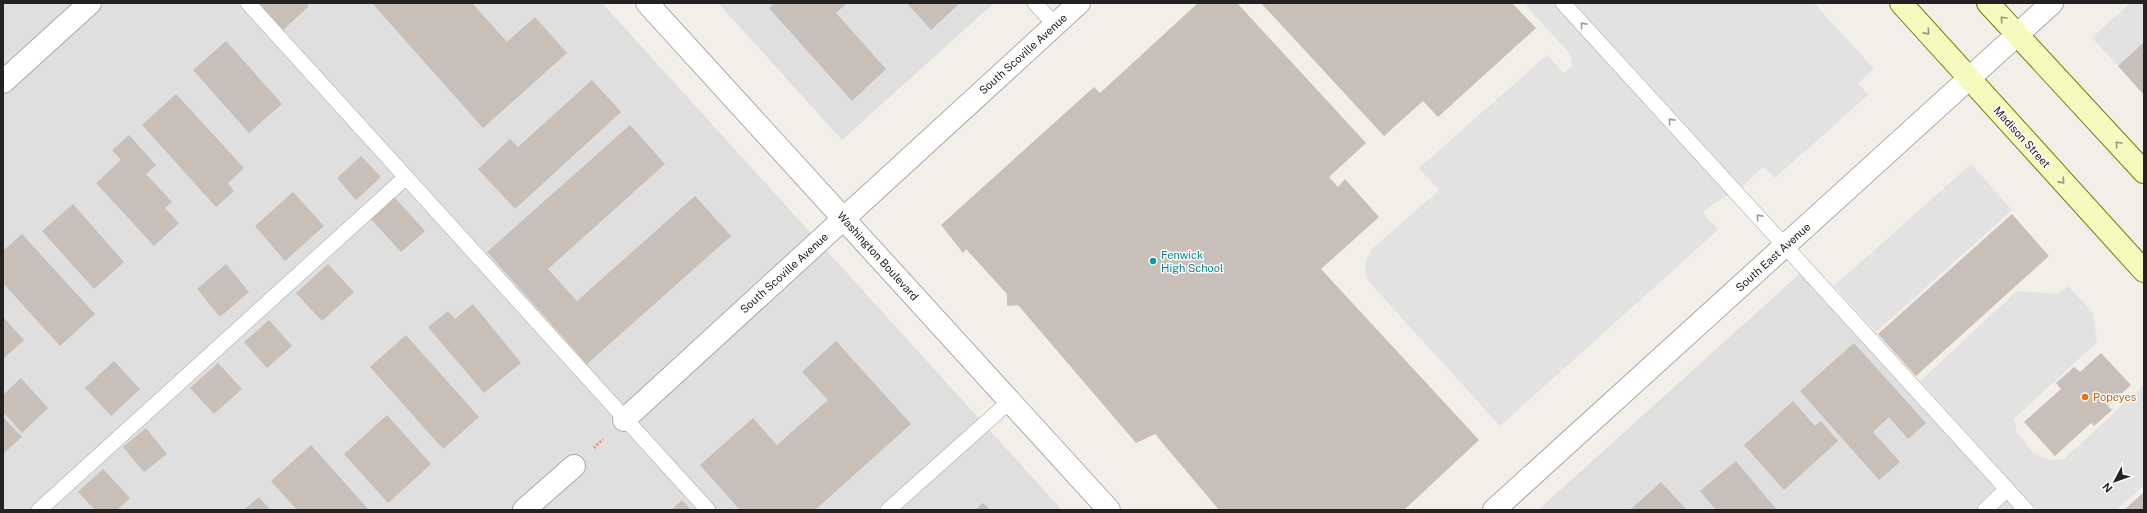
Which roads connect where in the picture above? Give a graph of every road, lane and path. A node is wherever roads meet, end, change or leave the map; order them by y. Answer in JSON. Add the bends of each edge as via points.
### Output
{"nodes":[{"id":1,"x":90,"y":3,"type":"edge"},
{"id":2,"x":248,"y":3,"type":"edge"},
{"id":3,"x":647,"y":3,"type":"edge"},
{"id":4,"x":1035,"y":3,"type":"edge"},
{"id":5,"x":1079,"y":3,"type":"edge"},
{"id":6,"x":1563,"y":3,"type":"edge"},
{"id":7,"x":1901,"y":3,"type":"edge"},
{"id":8,"x":1988,"y":3,"type":"edge"},
{"id":9,"x":2052,"y":3,"type":"edge"},
{"id":10,"x":1055,"y":25,"type":"junction"},
{"id":11,"x":2017,"y":35,"type":"junction"},
{"id":12,"x":1970,"y":79,"type":"junction"},
{"id":13,"x":3,"y":82,"type":"edge"},
{"id":14,"x":2144,"y":172,"type":"edge"},
{"id":15,"x":406,"y":177,"type":"junction"},
{"id":16,"x":844,"y":219,"type":"junction"},
{"id":17,"x":1785,"y":246,"type":"junction"},
{"id":18,"x":2144,"y":271,"type":"edge"},
{"id":19,"x":1010,"y":401,"type":"junction"},
{"id":20,"x":624,"y":420,"type":"junction"},
{"id":21,"x":574,"y":466,"type":"joint"},
{"id":22,"x":2007,"y":489,"type":"junction"},
{"id":23,"x":39,"y":510,"type":"edge"},
{"id":24,"x":524,"y":510,"type":"edge"},
{"id":25,"x":708,"y":510,"type":"edge"},
{"id":26,"x":888,"y":510,"type":"edge"},
{"id":27,"x":1108,"y":510,"type":"edge"},
{"id":28,"x":1494,"y":510,"type":"edge"},
{"id":29,"x":1984,"y":510,"type":"edge"},
{"id":30,"x":2026,"y":510,"type":"edge"}],
"edges":[{"from":1,"to":13,"type":"street"},
{"from":2,"to":15,"type":"lane"},
{"from":3,"to":16,"type":"street","name":"Washington Boulevard"},
{"from":4,"to":10,"type":"lane"},
{"from":5,"to":10,"type":"street","name":"South Scoville Avenue"},
{"from":17,"to":6,"type":"lane","one_way":true},
{"from":7,"to":12,"type":"main road","name":"Madison Street","one_way":true},
{"from":11,"to":8,"type":"main road","one_way":true},
{"from":9,"to":11,"type":"street","name":"South East Avenue"},
{"from":10,"to":16,"type":"street","name":"South Scoville Avenue"},
{"from":11,"to":12,"type":"street","name":"South East Avenue"},
{"from":14,"to":11,"type":"main road","one_way":true},
{"from":12,"to":17,"type":"street","name":"South East Avenue"},
{"from":12,"to":18,"type":"main road","name":"Madison Street","one_way":true},
{"from":15,"to":20,"type":"lane"},
{"from":15,"to":23,"type":"lane"},
{"from":16,"to":19,"type":"street","name":"Washington Boulevard"},
{"from":16,"to":20,"type":"street","name":"South Scoville Avenue"},
{"from":17,"to":22,"type":"lane"},
{"from":17,"to":28,"type":"street","name":"South East Avenue"},
{"from":19,"to":26,"type":"lane"},
{"from":19,"to":27,"type":"street","name":"Washington Boulevard"},
{"from":20,"to":21,"type":"path"},
{"from":20,"to":25,"type":"lane"},
{"from":21,"to":24,"type":"street"},
{"from":22,"to":29,"type":"lane"},
{"from":22,"to":30,"type":"lane"}]}
